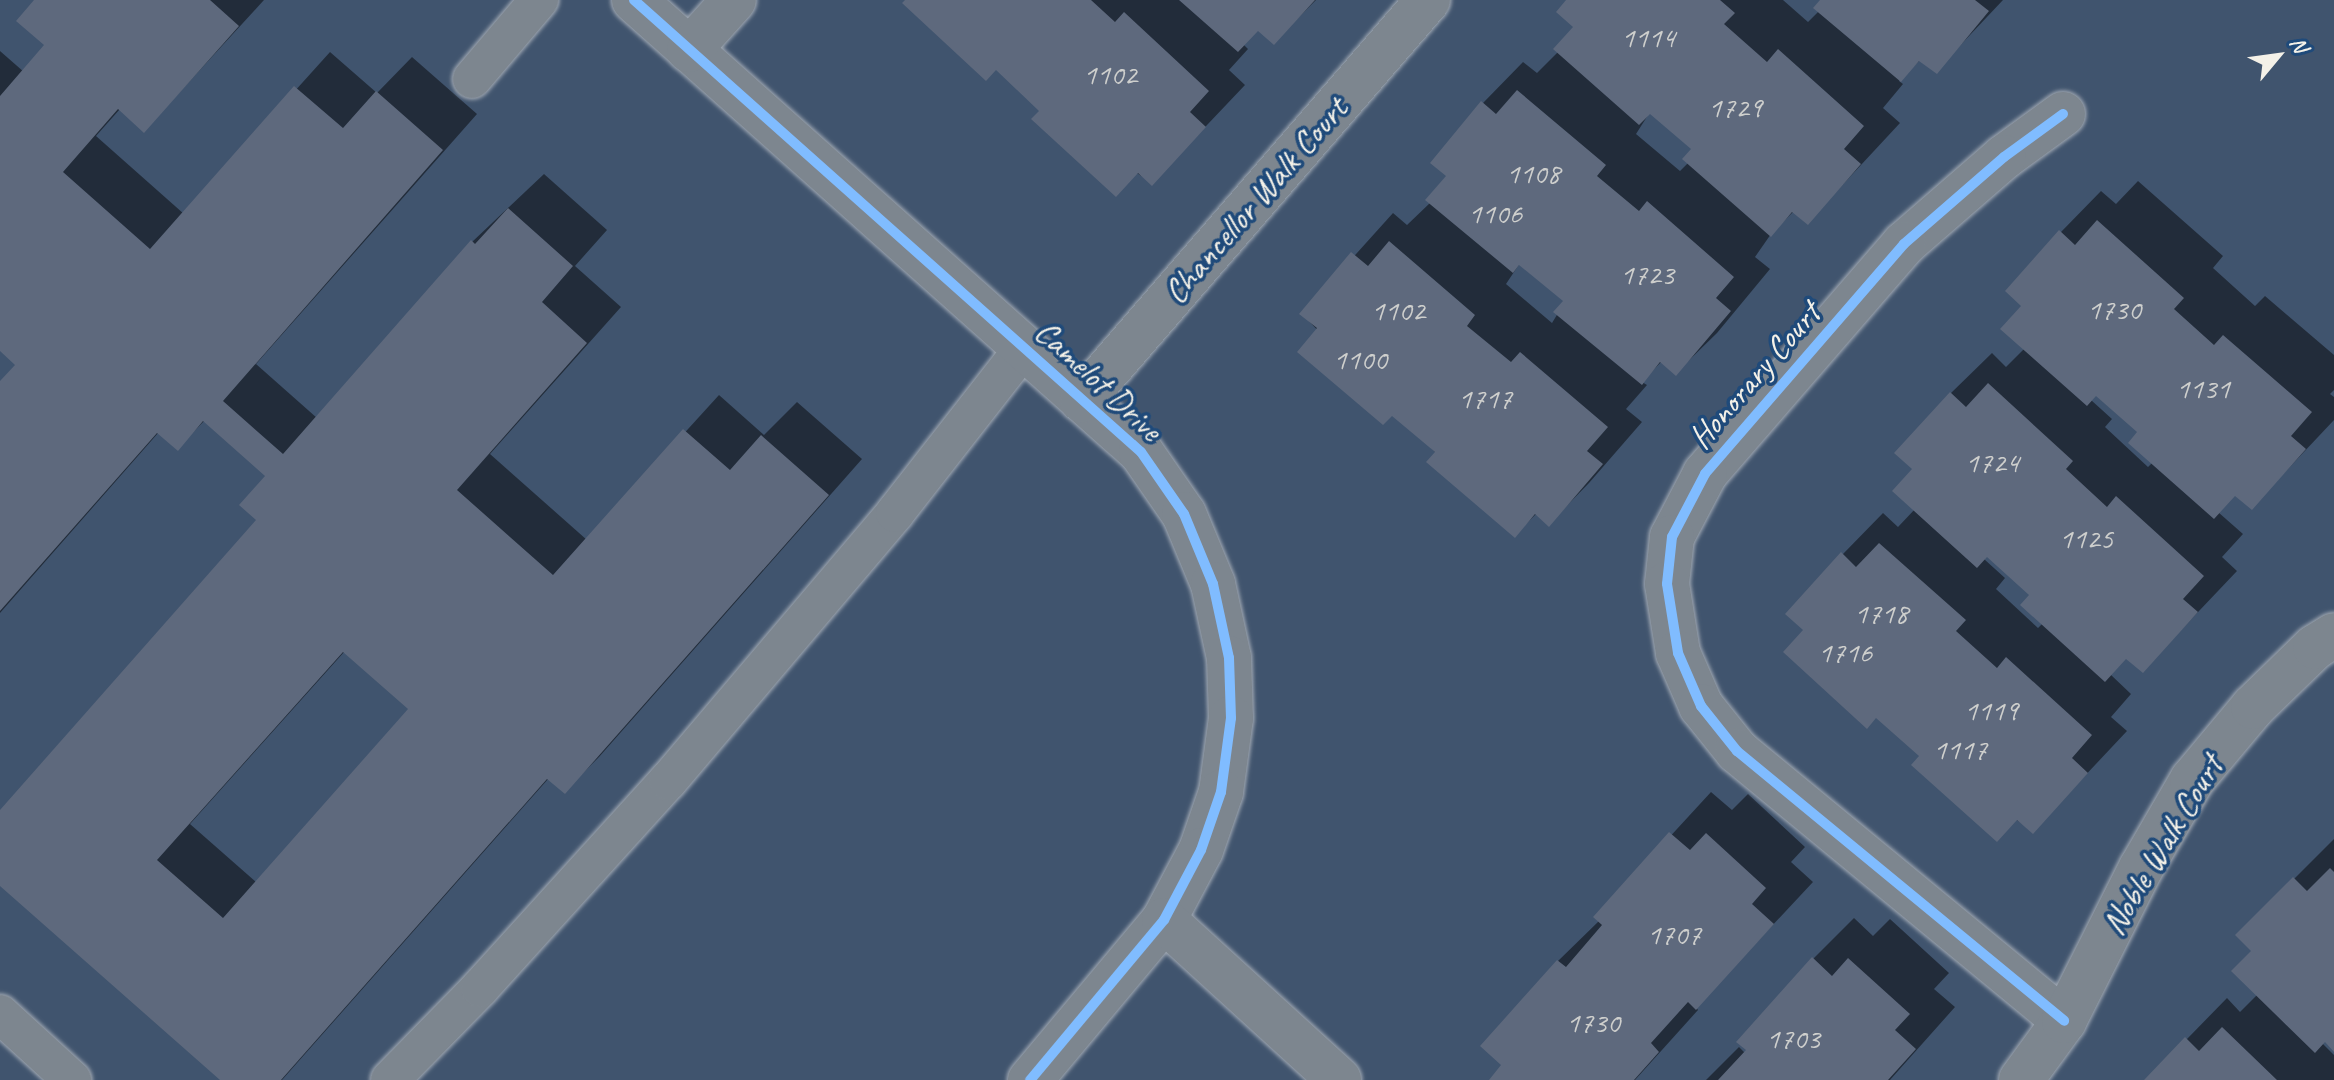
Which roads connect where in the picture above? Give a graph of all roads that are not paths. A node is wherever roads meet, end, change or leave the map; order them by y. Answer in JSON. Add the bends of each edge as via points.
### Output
{"nodes":[{"id":1,"x":539,"y":0,"type":"edge"},
{"id":2,"x":634,"y":0,"type":"edge"},
{"id":3,"x":734,"y":0,"type":"edge"},
{"id":4,"x":1428,"y":0,"type":"edge"},
{"id":5,"x":689,"y":50,"type":"junction"},
{"id":6,"x":472,"y":79,"type":"dead end"},
{"id":7,"x":2063,"y":114,"type":"dead end"},
{"id":8,"x":1024,"y":348,"type":"junction"},
{"id":9,"x":1082,"y":400,"type":"junction"},
{"id":10,"x":2334,"y":635,"type":"edge"},
{"id":11,"x":1164,"y":920,"type":"junction"},
{"id":12,"x":0,"y":1014,"type":"edge"},
{"id":13,"x":2064,"y":1021,"type":"junction"},
{"id":14,"x":72,"y":1080,"type":"edge"},
{"id":15,"x":390,"y":1080,"type":"edge"},
{"id":16,"x":1030,"y":1080,"type":"edge"},
{"id":17,"x":1339,"y":1080,"type":"edge"},
{"id":18,"x":2021,"y":1080,"type":"edge"}],
"edges":[{"from":1,"to":6,"type":"lane"},
{"from":2,"to":5,"type":"street","name":"Camelot Drive"},
{"from":3,"to":5,"type":"street"},
{"from":4,"to":9,"type":"street","name":"Chancellor Walk Court"},
{"from":5,"to":8,"type":"street","name":"Camelot Drive"},
{"from":7,"to":13,"type":"street","name":"Honorary Court","via":[[2004,157],[1904,244],[1705,474],[1672,537],[1667,584],[1678,653],[1701,706],[1737,751]]},
{"from":8,"to":9,"type":"street","name":"Camelot Drive"},
{"from":8,"to":15,"type":"lane","via":[[895,513],[679,769]]},
{"from":9,"to":11,"type":"street","name":"Camelot Drive","via":[[1141,452],[1184,514],[1213,584],[1229,658],[1231,718],[1221,792],[1201,850]]},
{"from":10,"to":13,"type":"street","name":"Noble Walk Court","via":[[2253,707],[2192,780]]},
{"from":11,"to":16,"type":"street","name":"Camelot Drive"},
{"from":11,"to":17,"type":"street"},
{"from":12,"to":14,"type":"lane"},
{"from":13,"to":18,"type":"street","name":"Noble Walk Court"}]}
